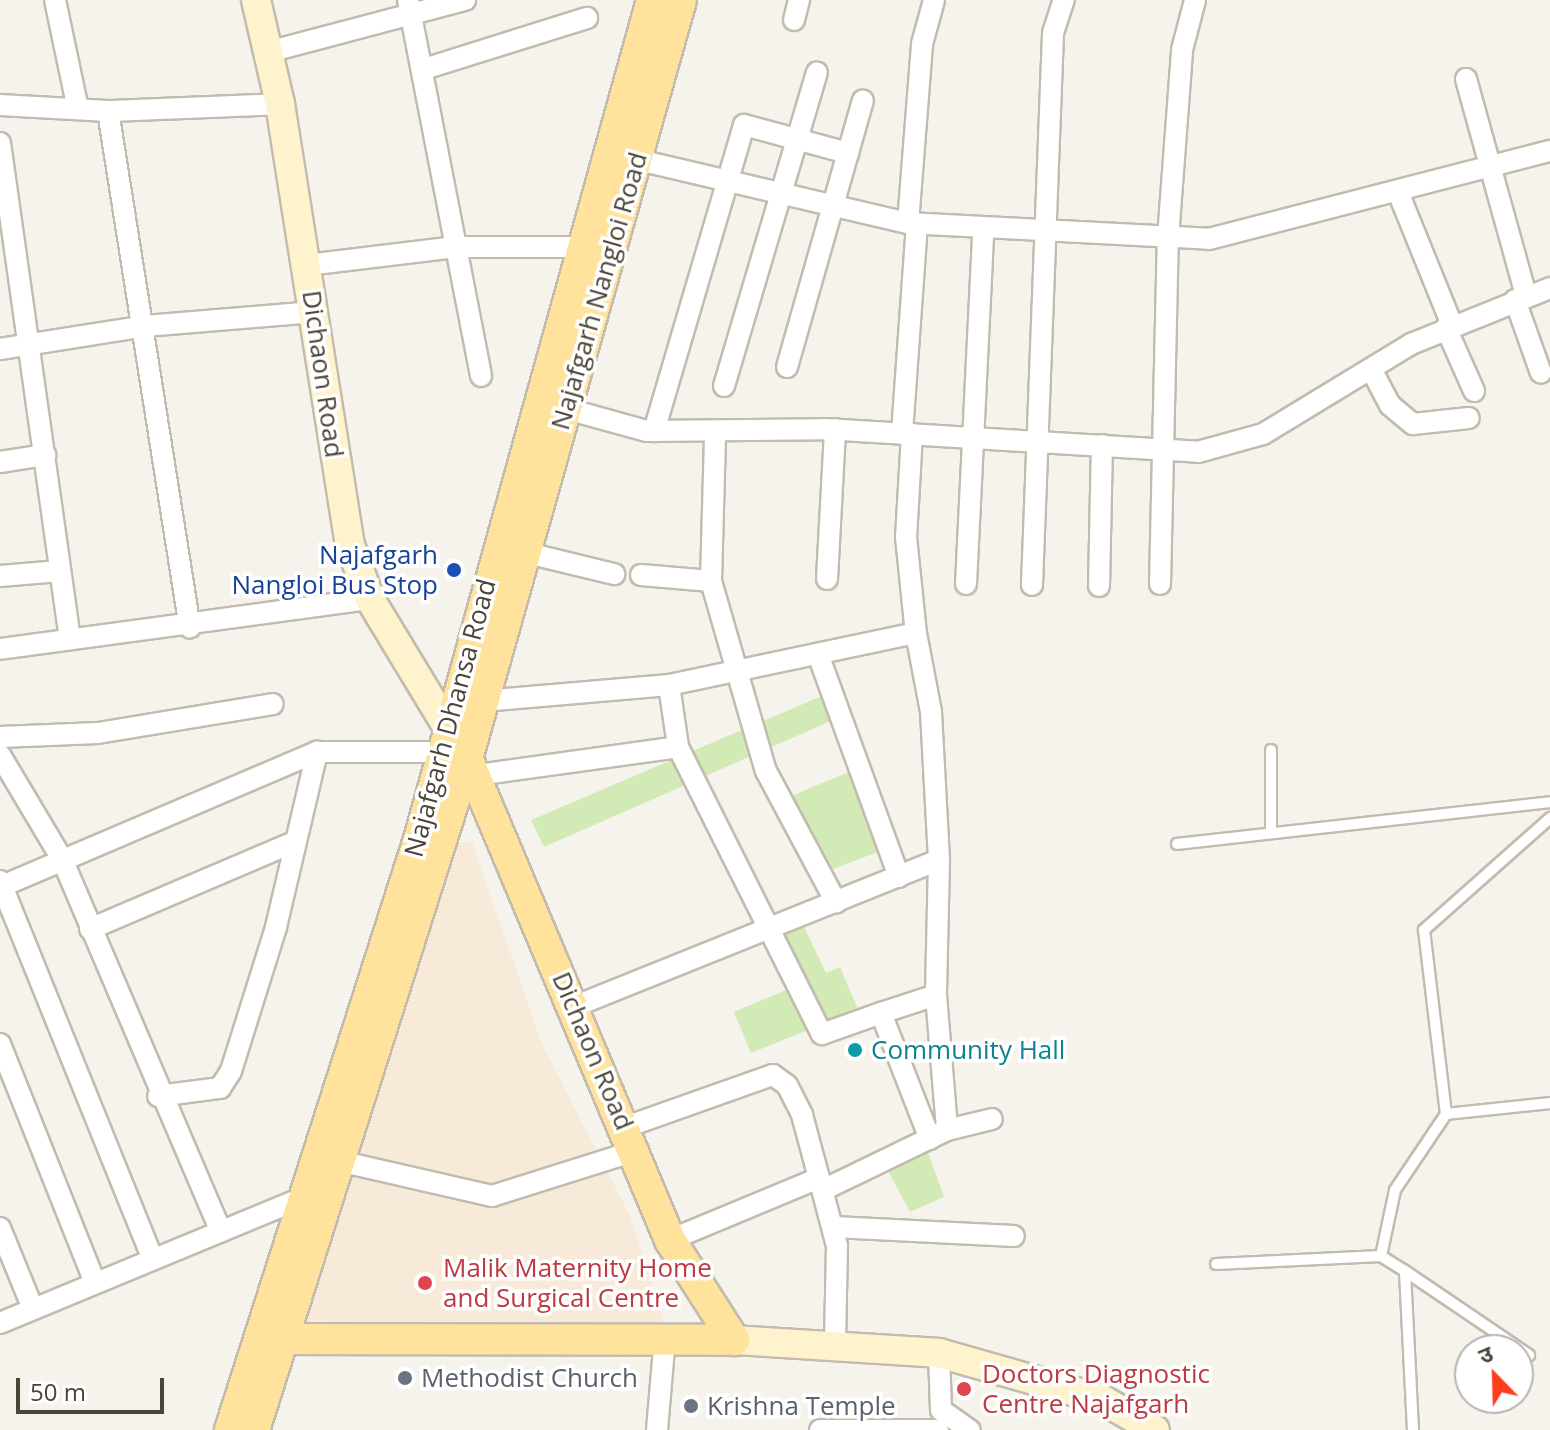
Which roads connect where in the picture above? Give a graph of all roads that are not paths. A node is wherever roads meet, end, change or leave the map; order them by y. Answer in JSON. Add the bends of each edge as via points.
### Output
{"nodes":[{"id":1,"x":55,"y":0,"type":"edge"},
{"id":2,"x":256,"y":0,"type":"edge"},
{"id":3,"x":465,"y":0,"type":"edge"},
{"id":4,"x":652,"y":0,"type":"edge"},
{"id":5,"x":681,"y":0,"type":"edge"},
{"id":6,"x":934,"y":0,"type":"edge"},
{"id":7,"x":1064,"y":0,"type":"edge"},
{"id":8,"x":1195,"y":0,"type":"edge"},
{"id":9,"x":411,"y":8,"type":"edge"},
{"id":10,"x":587,"y":18,"type":"dead end"},
{"id":11,"x":268,"y":52,"type":"junction"},
{"id":12,"x":424,"y":69,"type":"junction"},
{"id":13,"x":817,"y":72,"type":"dead end"},
{"id":14,"x":1466,"y":79,"type":"dead end"},
{"id":15,"x":863,"y":101,"type":"dead end"},
{"id":16,"x":280,"y":104,"type":"junction"},
{"id":17,"x":0,"y":105,"type":"edge"},
{"id":18,"x":78,"y":109,"type":"junction"},
{"id":19,"x":108,"y":111,"type":"junction"},
{"id":20,"x":796,"y":138,"type":"junction"},
{"id":21,"x":0,"y":143,"type":"edge"},
{"id":22,"x":1550,"y":151,"type":"edge"},
{"id":23,"x":848,"y":153,"type":"junction"},
{"id":24,"x":622,"y":156,"type":"junction"},
{"id":25,"x":2,"y":168,"type":"edge"},
{"id":26,"x":1490,"y":169,"type":"junction"},
{"id":27,"x":728,"y":179,"type":"junction"},
{"id":28,"x":781,"y":190,"type":"junction"},
{"id":29,"x":1398,"y":192,"type":"junction"},
{"id":30,"x":832,"y":205,"type":"junction"},
{"id":31,"x":912,"y":224,"type":"junction"},
{"id":32,"x":983,"y":231,"type":"junction"},
{"id":33,"x":1044,"y":235,"type":"junction"},
{"id":34,"x":1168,"y":238,"type":"junction"},
{"id":35,"x":456,"y":247,"type":"junction"},
{"id":36,"x":581,"y":247,"type":"junction"},
{"id":37,"x":307,"y":265,"type":"junction"},
{"id":38,"x":1550,"y":288,"type":"edge"},
{"id":39,"x":1520,"y":298,"type":"junction"},
{"id":40,"x":314,"y":312,"type":"junction"},
{"id":41,"x":145,"y":326,"type":"junction"},
{"id":42,"x":1449,"y":327,"type":"junction"},
{"id":43,"x":29,"y":343,"type":"junction"},
{"id":44,"x":0,"y":349,"type":"edge"},
{"id":45,"x":787,"y":367,"type":"dead end"},
{"id":46,"x":1371,"y":369,"type":"junction"},
{"id":47,"x":1541,"y":373,"type":"dead end"},
{"id":48,"x":481,"y":376,"type":"dead end"},
{"id":49,"x":724,"y":386,"type":"dead end"},
{"id":50,"x":1474,"y":391,"type":"dead end"},
{"id":51,"x":567,"y":409,"type":"junction"},
{"id":52,"x":1469,"y":418,"type":"dead end"},
{"id":53,"x":835,"y":429,"type":"junction"},
{"id":54,"x":654,"y":431,"type":"junction"},
{"id":55,"x":907,"y":433,"type":"junction"},
{"id":56,"x":715,"y":434,"type":"junction"},
{"id":57,"x":971,"y":437,"type":"junction"},
{"id":58,"x":1041,"y":441,"type":"junction"},
{"id":59,"x":1102,"y":445,"type":"junction"},
{"id":60,"x":1162,"y":449,"type":"junction"},
{"id":61,"x":45,"y":455,"type":"junction"},
{"id":62,"x":0,"y":462,"type":"edge"},
{"id":63,"x":523,"y":552,"type":"junction"},
{"id":64,"x":60,"y":571,"type":"junction"},
{"id":65,"x":614,"y":574,"type":"dead end"},
{"id":66,"x":641,"y":575,"type":"dead end"},
{"id":67,"x":0,"y":576,"type":"edge"},
{"id":68,"x":827,"y":579,"type":"dead end"},
{"id":69,"x":711,"y":581,"type":"junction"},
{"id":70,"x":966,"y":584,"type":"dead end"},
{"id":71,"x":1160,"y":584,"type":"dead end"},
{"id":72,"x":1032,"y":585,"type":"dead end"},
{"id":73,"x":1099,"y":586,"type":"dead end"},
{"id":74,"x":370,"y":599,"type":"junction"},
{"id":75,"x":190,"y":628,"type":"junction"},
{"id":76,"x":916,"y":633,"type":"junction"},
{"id":77,"x":70,"y":639,"type":"junction"},
{"id":78,"x":0,"y":649,"type":"edge"},
{"id":79,"x":819,"y":657,"type":"junction"},
{"id":80,"x":734,"y":673,"type":"junction"},
{"id":81,"x":669,"y":685,"type":"junction"},
{"id":82,"x":483,"y":701,"type":"junction"},
{"id":83,"x":273,"y":704,"type":"dead end"},
{"id":84,"x":0,"y":737,"type":"edge"},
{"id":85,"x":678,"y":747,"type":"junction"},
{"id":86,"x":1271,"y":750,"type":"dead end"},
{"id":87,"x":317,"y":752,"type":"junction"},
{"id":88,"x":458,"y":752,"type":"junction"},
{"id":89,"x":0,"y":755,"type":"edge"},
{"id":90,"x":1550,"y":802,"type":"edge"},
{"id":91,"x":1550,"y":818,"type":"edge"},
{"id":92,"x":1271,"y":833,"type":"junction"},
{"id":93,"x":296,"y":841,"type":"junction"},
{"id":94,"x":1177,"y":844,"type":"dead end"},
{"id":95,"x":62,"y":859,"type":"junction"},
{"id":96,"x":939,"y":860,"type":"junction"},
{"id":97,"x":899,"y":877,"type":"junction"},
{"id":98,"x":1,"y":885,"type":"edge"},
{"id":99,"x":836,"y":902,"type":"junction"},
{"id":100,"x":768,"y":925,"type":"junction"},
{"id":101,"x":90,"y":929,"type":"junction"},
{"id":102,"x":936,"y":995,"type":"junction"},
{"id":103,"x":573,"y":1007,"type":"junction"},
{"id":104,"x":881,"y":1013,"type":"junction"},
{"id":105,"x":0,"y":1044,"type":"edge"},
{"id":106,"x":158,"y":1096,"type":"junction"},
{"id":107,"x":1550,"y":1103,"type":"edge"},
{"id":108,"x":1446,"y":1114,"type":"junction"},
{"id":109,"x":992,"y":1119,"type":"dead end"},
{"id":110,"x":939,"y":1134,"type":"junction"},
{"id":111,"x":631,"y":1139,"type":"junction"},
{"id":112,"x":339,"y":1161,"type":"junction"},
{"id":113,"x":822,"y":1183,"type":"junction"},
{"id":114,"x":300,"y":1199,"type":"junction"},
{"id":115,"x":834,"y":1227,"type":"junction"},
{"id":116,"x":0,"y":1228,"type":"edge"},
{"id":117,"x":221,"y":1231,"type":"junction"},
{"id":118,"x":1014,"y":1236,"type":"dead end"},
{"id":119,"x":670,"y":1240,"type":"junction"},
{"id":120,"x":1381,"y":1256,"type":"junction"},
{"id":121,"x":153,"y":1259,"type":"junction"},
{"id":122,"x":1216,"y":1264,"type":"dead end"},
{"id":123,"x":1405,"y":1271,"type":"junction"},
{"id":124,"x":95,"y":1283,"type":"junction"},
{"id":125,"x":33,"y":1309,"type":"junction"},
{"id":126,"x":0,"y":1323,"type":"edge"},
{"id":127,"x":1498,"y":1334,"type":"edge"},
{"id":128,"x":665,"y":1337,"type":"junction"},
{"id":129,"x":272,"y":1339,"type":"junction"},
{"id":130,"x":734,"y":1340,"type":"junction"},
{"id":131,"x":835,"y":1343,"type":"junction"},
{"id":132,"x":939,"y":1353,"type":"junction"},
{"id":133,"x":230,"y":1430,"type":"edge"},
{"id":134,"x":254,"y":1430,"type":"edge"},
{"id":135,"x":657,"y":1430,"type":"edge"},
{"id":136,"x":820,"y":1430,"type":"edge"},
{"id":137,"x":938,"y":1430,"type":"edge"},
{"id":138,"x":950,"y":1430,"type":"edge"},
{"id":139,"x":972,"y":1430,"type":"edge"},
{"id":140,"x":1155,"y":1430,"type":"edge"},
{"id":141,"x":1413,"y":1430,"type":"edge"}],
"edges":[{"from":1,"to":18,"type":"street"},
{"from":2,"to":11,"type":"street","name":"Dichaon Road"},
{"from":3,"to":9,"type":"street"},
{"from":4,"to":24,"type":"main road","name":"Najafgarh Dhansa Road"},
{"from":5,"to":24,"type":"main road","name":"Najafgarh Nangloi Road"},
{"from":6,"to":31,"type":"street","via":[[922,44]]},
{"from":7,"to":33,"type":"street","via":[[1053,33]]},
{"from":8,"to":34,"type":"street","via":[[1182,50]]},
{"from":9,"to":11,"type":"street"},
{"from":9,"to":12,"type":"street"},
{"from":10,"to":12,"type":"street"},
{"from":11,"to":16,"type":"street","name":"Dichaon Road"},
{"from":12,"to":35,"type":"street"},
{"from":13,"to":20,"type":"street"},
{"from":14,"to":26,"type":"street"},
{"from":15,"to":23,"type":"street"},
{"from":16,"to":19,"type":"street"},
{"from":16,"to":37,"type":"street","name":"Dichaon Road"},
{"from":17,"to":18,"type":"street"},
{"from":18,"to":19,"type":"street"},
{"from":19,"to":41,"type":"street"},
{"from":20,"to":23,"type":"street"},
{"from":20,"to":27,"type":"street","via":[[744,125]]},
{"from":20,"to":28,"type":"street"},
{"from":21,"to":25,"type":"street"},
{"from":22,"to":26,"type":"street"},
{"from":23,"to":30,"type":"street"},
{"from":24,"to":27,"type":"street"},
{"from":24,"to":36,"type":"main road","name":"Najafgarh Dhansa Road"},
{"from":24,"to":51,"type":"main road","name":"Najafgarh Nangloi Road"},
{"from":25,"to":43,"type":"street"},
{"from":26,"to":29,"type":"street"},
{"from":26,"to":39,"type":"street"},
{"from":27,"to":28,"type":"street"},
{"from":27,"to":54,"type":"street"},
{"from":28,"to":30,"type":"street"},
{"from":28,"to":49,"type":"street"},
{"from":29,"to":34,"type":"street","via":[[1209,239]]},
{"from":29,"to":42,"type":"street"},
{"from":30,"to":31,"type":"street"},
{"from":30,"to":45,"type":"street"},
{"from":31,"to":32,"type":"street"},
{"from":31,"to":55,"type":"street"},
{"from":32,"to":33,"type":"street"},
{"from":32,"to":57,"type":"street"},
{"from":33,"to":34,"type":"street"},
{"from":33,"to":58,"type":"street"},
{"from":34,"to":60,"type":"street"},
{"from":35,"to":36,"type":"street"},
{"from":35,"to":37,"type":"street"},
{"from":35,"to":48,"type":"street"},
{"from":36,"to":88,"type":"main road","name":"Najafgarh Dhansa Road"},
{"from":37,"to":40,"type":"street","name":"Dichaon Road"},
{"from":38,"to":39,"type":"street"},
{"from":39,"to":42,"type":"street"},
{"from":39,"to":47,"type":"street"},
{"from":40,"to":41,"type":"street"},
{"from":40,"to":74,"type":"street","name":"Dichaon Road","via":[[345,525]]},
{"from":41,"to":43,"type":"street"},
{"from":41,"to":75,"type":"street"},
{"from":42,"to":46,"type":"street"},
{"from":42,"to":50,"type":"street"},
{"from":43,"to":44,"type":"street"},
{"from":43,"to":61,"type":"street"},
{"from":46,"to":52,"type":"street","via":[[1390,405],[1413,424]]},
{"from":46,"to":60,"type":"street","via":[[1263,434],[1198,452]]},
{"from":51,"to":54,"type":"street"},
{"from":51,"to":63,"type":"main road","name":"Najafgarh Nangloi Road"},
{"from":53,"to":55,"type":"street"},
{"from":53,"to":56,"type":"street"},
{"from":53,"to":68,"type":"street"},
{"from":54,"to":56,"type":"street"},
{"from":55,"to":57,"type":"street"},
{"from":55,"to":76,"type":"street","via":[[906,537]]},
{"from":56,"to":69,"type":"street"},
{"from":57,"to":58,"type":"street"},
{"from":57,"to":70,"type":"street"},
{"from":58,"to":59,"type":"street"},
{"from":58,"to":72,"type":"street"},
{"from":59,"to":60,"type":"street"},
{"from":59,"to":73,"type":"street"},
{"from":60,"to":71,"type":"street"},
{"from":61,"to":62,"type":"street"},
{"from":61,"to":64,"type":"street"},
{"from":63,"to":65,"type":"street"},
{"from":63,"to":82,"type":"main road","name":"Najafgarh Nangloi Road"},
{"from":64,"to":67,"type":"street"},
{"from":64,"to":77,"type":"street"},
{"from":66,"to":69,"type":"street"},
{"from":69,"to":80,"type":"street"},
{"from":74,"to":75,"type":"street"},
{"from":74,"to":88,"type":"street","name":"Dichaon Road"},
{"from":75,"to":77,"type":"street"},
{"from":76,"to":79,"type":"street"},
{"from":76,"to":96,"type":"street","via":[[931,712]]},
{"from":77,"to":78,"type":"street"},
{"from":79,"to":80,"type":"street"},
{"from":79,"to":97,"type":"street"},
{"from":80,"to":81,"type":"street"},
{"from":80,"to":99,"type":"street","via":[[766,771]]},
{"from":81,"to":82,"type":"street"},
{"from":81,"to":85,"type":"street"},
{"from":82,"to":88,"type":"main road","name":"Najafgarh Nangloi Road"},
{"from":83,"to":84,"type":"street","via":[[98,733]]},
{"from":85,"to":88,"type":"street"},
{"from":85,"to":100,"type":"street"},
{"from":86,"to":92,"type":"lane"},
{"from":87,"to":88,"type":"street"},
{"from":87,"to":93,"type":"street"},
{"from":87,"to":95,"type":"street"},
{"from":88,"to":103,"type":"main road","name":"Dichaon Road"},
{"from":88,"to":112,"type":"main road"},
{"from":88,"to":114,"type":"main road","name":"Najafgarh Dhansa Road"},
{"from":89,"to":95,"type":"street"},
{"from":90,"to":92,"type":"lane"},
{"from":91,"to":108,"type":"lane","via":[[1424,930]]},
{"from":92,"to":94,"type":"lane"},
{"from":93,"to":101,"type":"street"},
{"from":93,"to":106,"type":"street","via":[[231,1071],[220,1088]]},
{"from":95,"to":98,"type":"street"},
{"from":95,"to":101,"type":"street"},
{"from":96,"to":97,"type":"street"},
{"from":96,"to":102,"type":"street"},
{"from":97,"to":99,"type":"street"},
{"from":98,"to":121,"type":"street"},
{"from":99,"to":100,"type":"street"},
{"from":100,"to":103,"type":"street"},
{"from":100,"to":104,"type":"street","via":[[822,1034]]},
{"from":101,"to":106,"type":"street"},
{"from":102,"to":104,"type":"street"},
{"from":102,"to":110,"type":"street"},
{"from":103,"to":111,"type":"main road","name":"Dichaon Road"},
{"from":104,"to":110,"type":"street"},
{"from":105,"to":124,"type":"street"},
{"from":106,"to":117,"type":"street"},
{"from":107,"to":108,"type":"lane"},
{"from":108,"to":120,"type":"lane","via":[[1395,1190]]},
{"from":109,"to":110,"type":"street"},
{"from":110,"to":113,"type":"street"},
{"from":111,"to":112,"type":"street","via":[[492,1196]]},
{"from":111,"to":113,"type":"street","via":[[773,1075],[787,1085],[802,1115]]},
{"from":111,"to":119,"type":"main road","name":"Dichaon Road"},
{"from":112,"to":129,"type":"main road"},
{"from":113,"to":115,"type":"street"},
{"from":113,"to":119,"type":"street"},
{"from":114,"to":117,"type":"street"},
{"from":114,"to":129,"type":"main road","name":"Najafgarh Dhansa Road"},
{"from":115,"to":118,"type":"street"},
{"from":115,"to":131,"type":"street"},
{"from":116,"to":125,"type":"street"},
{"from":117,"to":121,"type":"street"},
{"from":119,"to":130,"type":"main road","name":"Dichaon Road"},
{"from":120,"to":122,"type":"lane"},
{"from":120,"to":123,"type":"lane"},
{"from":121,"to":124,"type":"street"},
{"from":123,"to":127,"type":"lane"},
{"from":123,"to":141,"type":"lane"},
{"from":124,"to":125,"type":"street"},
{"from":125,"to":126,"type":"street"},
{"from":128,"to":129,"type":"main road"},
{"from":128,"to":130,"type":"main road"},
{"from":128,"to":135,"type":"street"},
{"from":129,"to":133,"type":"main road","name":"Najafgarh Dhansa Road"},
{"from":129,"to":134,"type":"main road"},
{"from":130,"to":131,"type":"street"},
{"from":131,"to":132,"type":"street"},
{"from":132,"to":139,"type":"street","via":[[941,1410]]},
{"from":132,"to":140,"type":"street","via":[[1101,1399]]},
{"from":136,"to":137,"type":"street"},
{"from":138,"to":139,"type":"street"}]}
